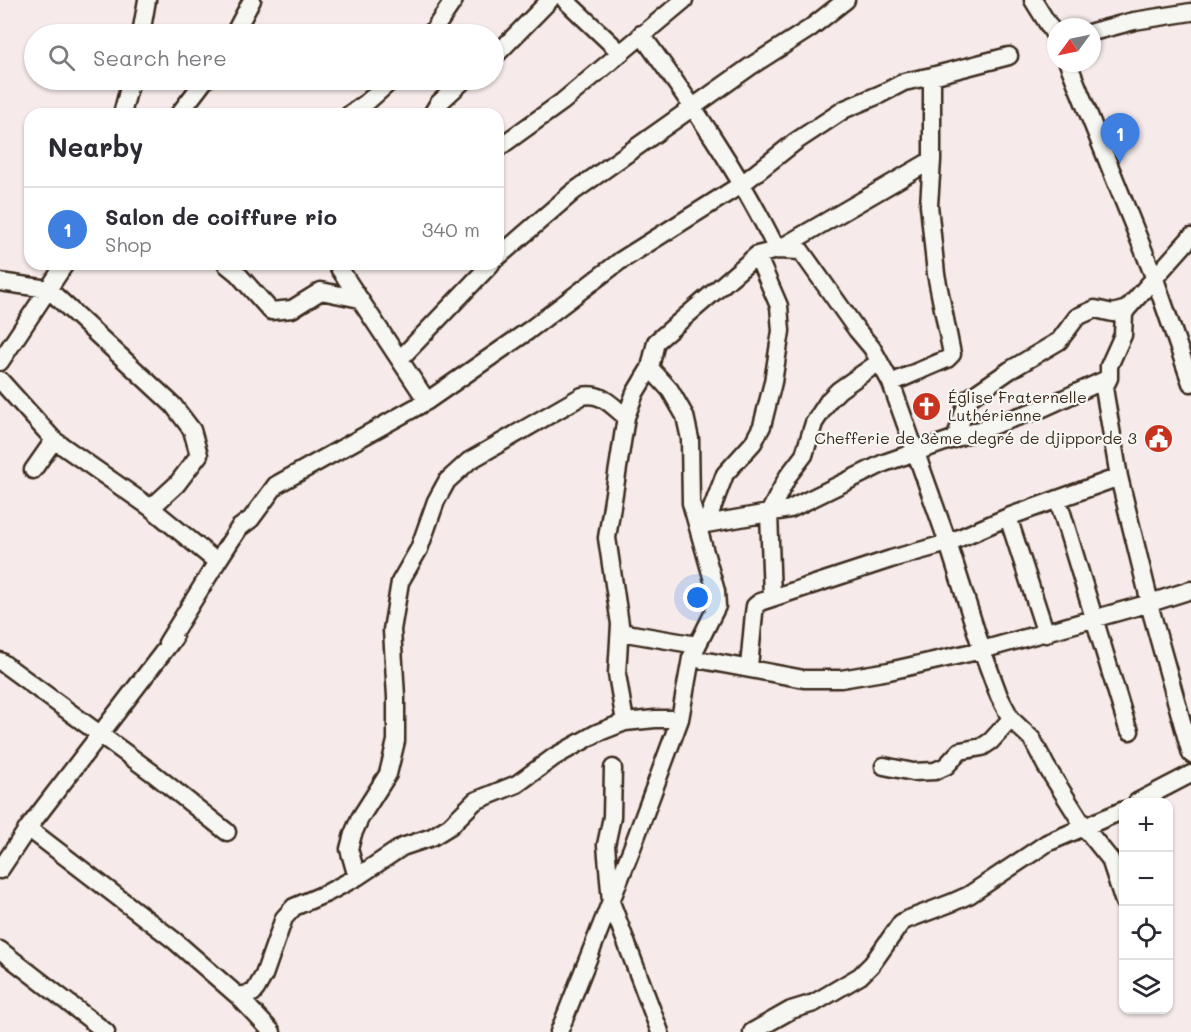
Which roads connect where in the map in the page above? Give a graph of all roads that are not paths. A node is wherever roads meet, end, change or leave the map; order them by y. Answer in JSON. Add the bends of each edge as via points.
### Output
{"nodes":[{"id":1,"x":147,"y":0,"type":"edge"},
{"id":2,"x":252,"y":0,"type":"edge"},
{"id":3,"x":454,"y":0,"type":"edge"},
{"id":4,"x":550,"y":0,"type":"edge"},
{"id":5,"x":565,"y":0,"type":"edge"},
{"id":6,"x":684,"y":0,"type":"edge"},
{"id":7,"x":846,"y":0,"type":"edge"},
{"id":8,"x":1032,"y":0,"type":"edge"},
{"id":9,"x":1191,"y":12,"type":"edge"},
{"id":10,"x":143,"y":24,"type":"edge"},
{"id":11,"x":239,"y":24,"type":"edge"},
{"id":12,"x":438,"y":24,"type":"edge"},
{"id":13,"x":1047,"y":24,"type":"edge"},
{"id":14,"x":1101,"y":30,"type":"edge"},
{"id":15,"x":641,"y":34,"type":"junction"},
{"id":16,"x":504,"y":47,"type":"edge"},
{"id":17,"x":621,"y":53,"type":"junction"},
{"id":18,"x":1009,"y":56,"type":"dead end"},
{"id":19,"x":1072,"y":72,"type":"edge"},
{"id":20,"x":932,"y":76,"type":"junction"},
{"id":21,"x":128,"y":90,"type":"edge"},
{"id":22,"x":197,"y":90,"type":"edge"},
{"id":23,"x":381,"y":90,"type":"edge"},
{"id":24,"x":453,"y":90,"type":"edge"},
{"id":25,"x":693,"y":106,"type":"junction"},
{"id":26,"x":124,"y":108,"type":"edge"},
{"id":27,"x":184,"y":108,"type":"edge"},
{"id":28,"x":360,"y":108,"type":"edge"},
{"id":29,"x":436,"y":108,"type":"edge"},
{"id":30,"x":504,"y":144,"type":"edge"},
{"id":31,"x":932,"y":160,"type":"junction"},
{"id":32,"x":742,"y":184,"type":"junction"},
{"id":33,"x":1191,"y":237,"type":"edge"},
{"id":34,"x":777,"y":250,"type":"junction"},
{"id":35,"x":504,"y":252,"type":"edge"},
{"id":36,"x":757,"y":255,"type":"junction"},
{"id":37,"x":61,"y":270,"type":"edge"},
{"id":38,"x":238,"y":270,"type":"edge"},
{"id":39,"x":340,"y":270,"type":"edge"},
{"id":40,"x":485,"y":270,"type":"edge"},
{"id":41,"x":1155,"y":279,"type":"junction"},
{"id":42,"x":0,"y":282,"type":"edge"},
{"id":43,"x":48,"y":289,"type":"junction"},
{"id":44,"x":360,"y":299,"type":"junction"},
{"id":45,"x":1127,"y":309,"type":"junction"},
{"id":46,"x":400,"y":359,"type":"junction"},
{"id":47,"x":0,"y":362,"type":"edge"},
{"id":48,"x":879,"y":362,"type":"junction"},
{"id":49,"x":650,"y":368,"type":"junction"},
{"id":50,"x":1188,"y":368,"type":"edge"},
{"id":51,"x":1109,"y":378,"type":"junction"},
{"id":52,"x":0,"y":380,"type":"edge"},
{"id":53,"x":891,"y":382,"type":"junction"},
{"id":54,"x":427,"y":401,"type":"junction"},
{"id":55,"x":626,"y":417,"type":"junction"},
{"id":56,"x":956,"y":437,"type":"junction"},
{"id":57,"x":54,"y":440,"type":"junction"},
{"id":58,"x":914,"y":451,"type":"junction"},
{"id":59,"x":36,"y":466,"type":"dead end"},
{"id":60,"x":1119,"y":477,"type":"junction"},
{"id":61,"x":1058,"y":500,"type":"junction"},
{"id":62,"x":151,"y":508,"type":"junction"},
{"id":63,"x":769,"y":513,"type":"junction"},
{"id":64,"x":1008,"y":517,"type":"junction"},
{"id":65,"x":701,"y":523,"type":"junction"},
{"id":66,"x":948,"y":543,"type":"junction"},
{"id":67,"x":217,"y":562,"type":"junction"},
{"id":68,"x":1191,"y":590,"type":"edge"},
{"id":69,"x":772,"y":597,"type":"junction"},
{"id":70,"x":1150,"y":604,"type":"junction"},
{"id":71,"x":1094,"y":619,"type":"junction"},
{"id":72,"x":620,"y":632,"type":"junction"},
{"id":73,"x":1046,"y":634,"type":"junction"},
{"id":74,"x":982,"y":650,"type":"junction"},
{"id":75,"x":694,"y":651,"type":"junction"},
{"id":76,"x":0,"y":661,"type":"edge"},
{"id":77,"x":749,"y":667,"type":"junction"},
{"id":78,"x":680,"y":719,"type":"junction"},
{"id":79,"x":1011,"y":719,"type":"junction"},
{"id":80,"x":625,"y":722,"type":"junction"},
{"id":81,"x":1130,"y":731,"type":"dead end"},
{"id":82,"x":101,"y":735,"type":"junction"},
{"id":83,"x":1191,"y":754,"type":"edge"},
{"id":84,"x":884,"y":766,"type":"dead end"},
{"id":85,"x":613,"y":768,"type":"dead end"},
{"id":86,"x":1191,"y":774,"type":"edge"},
{"id":87,"x":1145,"y":798,"type":"edge"},
{"id":88,"x":1119,"y":812,"type":"edge"},
{"id":89,"x":28,"y":828,"type":"junction"},
{"id":90,"x":1085,"y":828,"type":"junction"},
{"id":91,"x":227,"y":832,"type":"dead end"},
{"id":92,"x":0,"y":870,"type":"edge"},
{"id":93,"x":357,"y":877,"type":"junction"},
{"id":94,"x":1119,"y":887,"type":"edge"},
{"id":95,"x":610,"y":902,"type":"junction"},
{"id":96,"x":0,"y":950,"type":"edge"},
{"id":97,"x":238,"y":996,"type":"junction"},
{"id":98,"x":106,"y":1032,"type":"edge"},
{"id":99,"x":272,"y":1032,"type":"edge"},
{"id":100,"x":559,"y":1032,"type":"edge"},
{"id":101,"x":660,"y":1032,"type":"edge"},
{"id":102,"x":752,"y":1032,"type":"edge"}],
"edges":[{"from":1,"to":10,"type":"street"},
{"from":2,"to":11,"type":"street"},
{"from":3,"to":12,"type":"street"},
{"from":4,"to":16,"type":"street"},
{"from":5,"to":17,"type":"street"},
{"from":6,"to":15,"type":"street"},
{"from":7,"to":25,"type":"street"},
{"from":8,"to":13,"type":"street"},
{"from":9,"to":14,"type":"street"},
{"from":15,"to":17,"type":"street"},
{"from":15,"to":25,"type":"street"},
{"from":17,"to":30,"type":"street"},
{"from":18,"to":20,"type":"street"},
{"from":19,"to":41,"type":"street"},
{"from":20,"to":31,"type":"street"},
{"from":20,"to":32,"type":"street","via":[[904,82],[845,109]]},
{"from":21,"to":26,"type":"street"},
{"from":22,"to":27,"type":"street"},
{"from":23,"to":28,"type":"street"},
{"from":24,"to":29,"type":"street"},
{"from":25,"to":32,"type":"street"},
{"from":25,"to":35,"type":"street","via":[[573,192]]},
{"from":31,"to":34,"type":"street"},
{"from":31,"to":53,"type":"street","via":[[931,237],[952,354]]},
{"from":32,"to":34,"type":"street"},
{"from":32,"to":54,"type":"street","via":[[620,261]]},
{"from":33,"to":41,"type":"street"},
{"from":34,"to":36,"type":"street"},
{"from":34,"to":48,"type":"street","via":[[801,251]]},
{"from":36,"to":49,"type":"street","via":[[656,342]]},
{"from":36,"to":65,"type":"street","via":[[779,306],[781,331],[773,382],[762,426],[753,443],[725,474]]},
{"from":37,"to":43,"type":"street"},
{"from":38,"to":44,"type":"street","via":[[271,311],[292,309],[321,291]]},
{"from":39,"to":44,"type":"street"},
{"from":40,"to":46,"type":"street"},
{"from":41,"to":45,"type":"street"},
{"from":41,"to":50,"type":"street"},
{"from":42,"to":43,"type":"street"},
{"from":43,"to":47,"type":"street"},
{"from":43,"to":62,"type":"street","via":[[174,405],[192,430],[199,455],[177,484]]},
{"from":44,"to":46,"type":"street"},
{"from":45,"to":51,"type":"street","via":[[1123,335],[1109,366]]},
{"from":45,"to":56,"type":"street","via":[[1113,313],[1095,309],[1077,317],[1059,341],[968,399]]},
{"from":46,"to":54,"type":"street"},
{"from":48,"to":53,"type":"street"},
{"from":48,"to":63,"type":"street","via":[[829,400],[814,423],[804,455]]},
{"from":49,"to":55,"type":"street","via":[[634,393]]},
{"from":49,"to":65,"type":"street","via":[[670,390],[685,416],[690,439],[691,502]]},
{"from":51,"to":56,"type":"street","via":[[1043,408]]},
{"from":51,"to":60,"type":"street","via":[[1104,388]]},
{"from":52,"to":57,"type":"street"},
{"from":53,"to":58,"type":"street"},
{"from":54,"to":67,"type":"street","via":[[276,485],[251,519],[239,528]]},
{"from":55,"to":72,"type":"street","via":[[607,538]]},
{"from":55,"to":93,"type":"street","via":[[602,398],[582,396],[469,461],[447,481],[419,549],[400,582],[392,630],[396,741],[388,774],[353,834],[349,849]]},
{"from":56,"to":58,"type":"street"},
{"from":57,"to":59,"type":"street"},
{"from":57,"to":62,"type":"street"},
{"from":58,"to":63,"type":"street","via":[[790,509]]},
{"from":58,"to":66,"type":"street"},
{"from":60,"to":61,"type":"street"},
{"from":60,"to":70,"type":"street"},
{"from":61,"to":64,"type":"street"},
{"from":61,"to":71,"type":"street"},
{"from":62,"to":67,"type":"street"},
{"from":63,"to":65,"type":"street"},
{"from":63,"to":69,"type":"street"},
{"from":64,"to":66,"type":"street"},
{"from":64,"to":73,"type":"street"},
{"from":65,"to":75,"type":"street","via":[[717,606]]},
{"from":66,"to":69,"type":"street"},
{"from":66,"to":74,"type":"street"},
{"from":67,"to":82,"type":"street","via":[[170,641]]},
{"from":68,"to":70,"type":"street"},
{"from":69,"to":77,"type":"street","via":[[755,606]]},
{"from":70,"to":71,"type":"street"},
{"from":70,"to":83,"type":"street"},
{"from":71,"to":73,"type":"street"},
{"from":71,"to":81,"type":"street"},
{"from":72,"to":75,"type":"street"},
{"from":72,"to":80,"type":"street","via":[[617,674]]},
{"from":73,"to":74,"type":"street"},
{"from":74,"to":77,"type":"street","via":[[841,679],[804,679]]},
{"from":74,"to":79,"type":"street"},
{"from":75,"to":77,"type":"street"},
{"from":75,"to":78,"type":"street"},
{"from":76,"to":82,"type":"street"},
{"from":78,"to":80,"type":"street"},
{"from":78,"to":95,"type":"street"},
{"from":79,"to":84,"type":"street","via":[[991,741],[960,751],[935,771],[913,772]]},
{"from":79,"to":90,"type":"street","via":[[1032,739]]},
{"from":80,"to":93,"type":"street","via":[[554,757],[517,784],[475,801],[450,826],[402,847]]},
{"from":82,"to":89,"type":"street"},
{"from":82,"to":91,"type":"street"},
{"from":85,"to":95,"type":"street","via":[[612,817],[606,844]]},
{"from":86,"to":87,"type":"street"},
{"from":88,"to":90,"type":"street"},
{"from":89,"to":92,"type":"street"},
{"from":89,"to":97,"type":"street","via":[[175,941]]},
{"from":90,"to":94,"type":"street","via":[[1110,859]]},
{"from":90,"to":102,"type":"street","via":[[1047,843],[969,895],[906,920],[860,976]]},
{"from":93,"to":97,"type":"street","via":[[288,912],[256,989]]},
{"from":95,"to":100,"type":"street"},
{"from":95,"to":101,"type":"street"},
{"from":96,"to":98,"type":"street"},
{"from":97,"to":99,"type":"street"}]}
